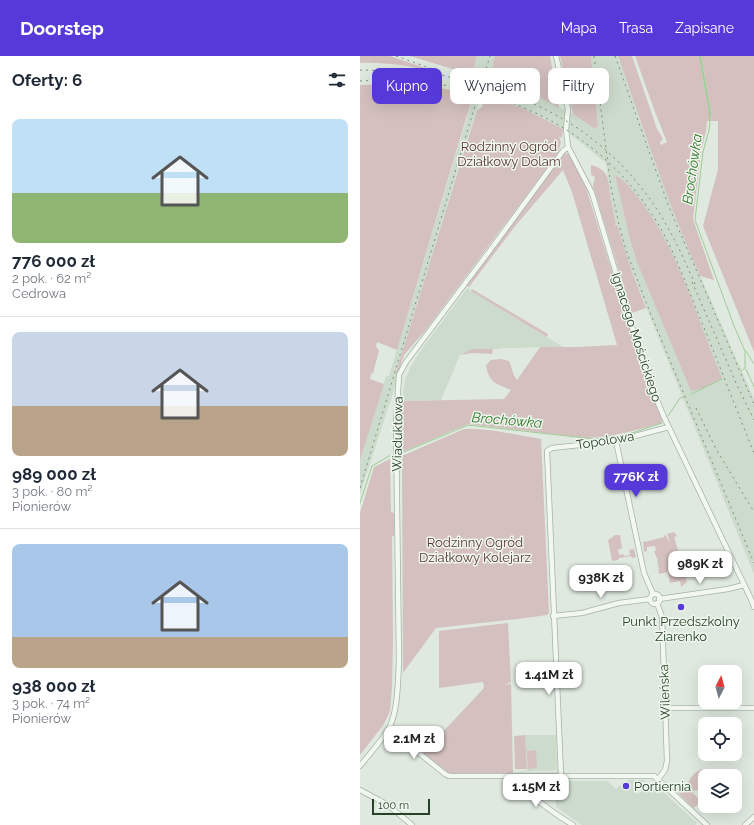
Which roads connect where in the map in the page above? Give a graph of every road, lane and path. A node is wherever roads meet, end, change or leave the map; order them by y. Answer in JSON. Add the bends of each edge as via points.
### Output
{"nodes":[{"id":1,"x":556,"y":56,"type":"edge"},
{"id":2,"x":568,"y":147,"type":"junction"},
{"id":3,"x":669,"y":427,"type":"junction"},
{"id":4,"x":616,"y":441,"type":"junction"},
{"id":5,"x":744,"y":585,"type":"junction"},
{"id":6,"x":651,"y":597,"type":"junction"},
{"id":7,"x":658,"y":601,"type":"junction"},
{"id":8,"x":754,"y":608,"type":"edge"},
{"id":9,"x":553,"y":616,"type":"junction"},
{"id":10,"x":665,"y":708,"type":"junction"},
{"id":11,"x":754,"y":708,"type":"edge"},
{"id":12,"x":388,"y":729,"type":"junction"},
{"id":13,"x":360,"y":766,"type":"edge"},
{"id":14,"x":561,"y":775,"type":"junction"},
{"id":15,"x":523,"y":776,"type":"junction"},
{"id":16,"x":658,"y":780,"type":"junction"},
{"id":17,"x":360,"y":790,"type":"edge"},
{"id":18,"x":754,"y":816,"type":"edge"},
{"id":19,"x":407,"y":822,"type":"edge"},
{"id":20,"x":412,"y":825,"type":"edge"},
{"id":21,"x":572,"y":825,"type":"edge"},
{"id":22,"x":707,"y":825,"type":"edge"},
{"id":23,"x":745,"y":825,"type":"edge"}],
"edges":[{"from":1,"to":2,"type":"street","name":"Ignacego Mościckiego","via":[[568,109]]},
{"from":2,"to":3,"type":"street","name":"Ignacego Mościckiego","via":[[592,193],[647,377]]},
{"from":2,"to":12,"type":"street","name":"Wiaduktowa","via":[[402,369],[399,378],[396,455],[399,661],[394,715]]},
{"from":3,"to":4,"type":"street","name":"Topolowa"},
{"from":3,"to":5,"type":"street","name":"Ignacego Mościckiego"},
{"from":4,"to":6,"type":"street"},
{"from":4,"to":9,"type":"street","name":"Topolowa","via":[[548,450],[546,456]]},
{"from":5,"to":7,"type":"street"},
{"from":5,"to":8,"type":"street","name":"Ignacego Mościckiego"},
{"from":6,"to":7,"type":"street","via":[[652,603]]},
{"from":6,"to":7,"type":"street","via":[[656,594]]},
{"from":6,"to":9,"type":"street","via":[[582,613]]},
{"from":7,"to":10,"type":"street","name":"Wileńska","via":[[662,618]]},
{"from":9,"to":14,"type":"street"},
{"from":10,"to":11,"type":"street"},
{"from":10,"to":16,"type":"street","name":"Wileńska","via":[[667,766]]},
{"from":12,"to":13,"type":"street","name":"Wiaduktowa"},
{"from":12,"to":15,"type":"street","via":[[449,776]]},
{"from":14,"to":15,"type":"street"},
{"from":14,"to":16,"type":"street","via":[[650,775]]},
{"from":15,"to":21,"type":"street","via":[[525,786],[534,796]]},
{"from":16,"to":22,"type":"street"},
{"from":17,"to":19,"type":"street","via":[[388,804]]},
{"from":18,"to":23,"type":"street"},
{"from":19,"to":20,"type":"street"}]}
